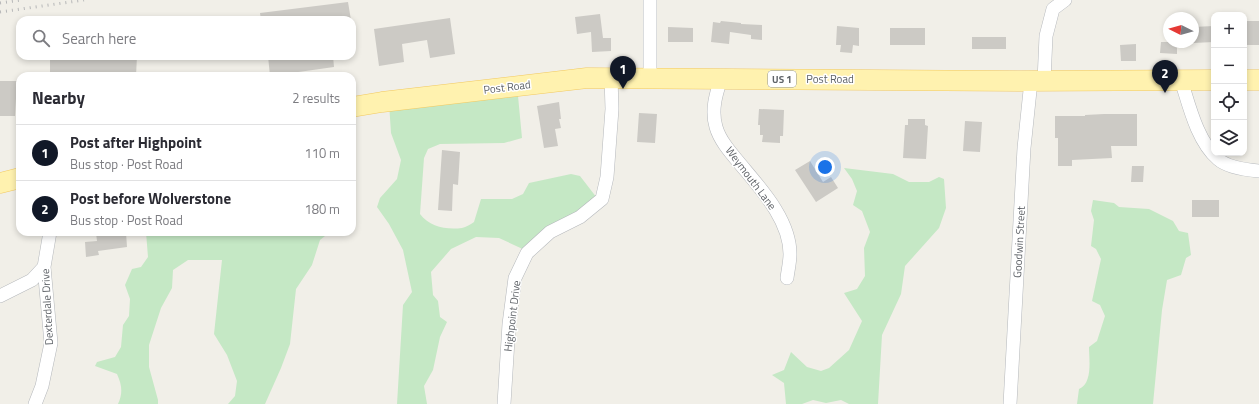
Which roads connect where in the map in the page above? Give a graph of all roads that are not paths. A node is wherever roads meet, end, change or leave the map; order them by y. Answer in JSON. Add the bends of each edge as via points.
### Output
{"nodes":[{"id":1,"x":650,"y":0,"type":"edge"},
{"id":2,"x":1065,"y":0,"type":"edge"},
{"id":3,"x":611,"y":77,"type":"junction"},
{"id":4,"x":650,"y":78,"type":"junction"},
{"id":5,"x":721,"y":79,"type":"junction"},
{"id":6,"x":1181,"y":80,"type":"junction"},
{"id":7,"x":1211,"y":80,"type":"edge"},
{"id":8,"x":1247,"y":80,"type":"edge"},
{"id":9,"x":1259,"y":80,"type":"edge"},
{"id":10,"x":1037,"y":81,"type":"junction"},
{"id":11,"x":356,"y":106,"type":"edge"},
{"id":12,"x":1259,"y":171,"type":"edge"},
{"id":13,"x":16,"y":179,"type":"edge"},
{"id":14,"x":0,"y":184,"type":"edge"},
{"id":15,"x":49,"y":236,"type":"edge"},
{"id":16,"x":44,"y":267,"type":"junction"},
{"id":17,"x":787,"y":278,"type":"dead end"},
{"id":18,"x":0,"y":296,"type":"edge"},
{"id":19,"x":35,"y":404,"type":"edge"},
{"id":20,"x":504,"y":404,"type":"edge"},
{"id":21,"x":1010,"y":404,"type":"edge"}],
"edges":[{"from":1,"to":4,"type":"street"},
{"from":2,"to":10,"type":"street","name":"Goodwin Street","via":[[1053,9]]},
{"from":3,"to":4,"type":"main road","name":"Post Road","number":"US 1"},
{"from":3,"to":11,"type":"main road","name":"Post Road","number":"US 1"},
{"from":3,"to":20,"type":"street","name":"Highpoint Drive","via":[[612,109],[607,177],[602,199],[580,217],[550,232],[527,252],[515,278]]},
{"from":4,"to":5,"type":"main road","name":"Post Road","number":"US 1"},
{"from":5,"to":10,"type":"main road","name":"Post Road","number":"US 1"},
{"from":5,"to":17,"type":"street","name":"Weymouth Lane","via":[[715,98],[716,126],[722,140],[769,198],[783,225],[790,253]]},
{"from":6,"to":7,"type":"main road","name":"Post Road","number":"US 1"},
{"from":6,"to":10,"type":"main road","name":"Post Road","number":"US 1"},
{"from":6,"to":12,"type":"street","via":[[1205,144],[1218,160],[1242,169]]},
{"from":8,"to":9,"type":"main road"},
{"from":10,"to":21,"type":"street","name":"Goodwin Street","via":[[1024,148]]},
{"from":13,"to":14,"type":"main road"},
{"from":15,"to":16,"type":"street","name":"Dexterdale Drive"},
{"from":16,"to":18,"type":"street","via":[[32,280]]},
{"from":16,"to":19,"type":"street","name":"Dexterdale Drive","via":[[50,343],[42,386]]}]}
